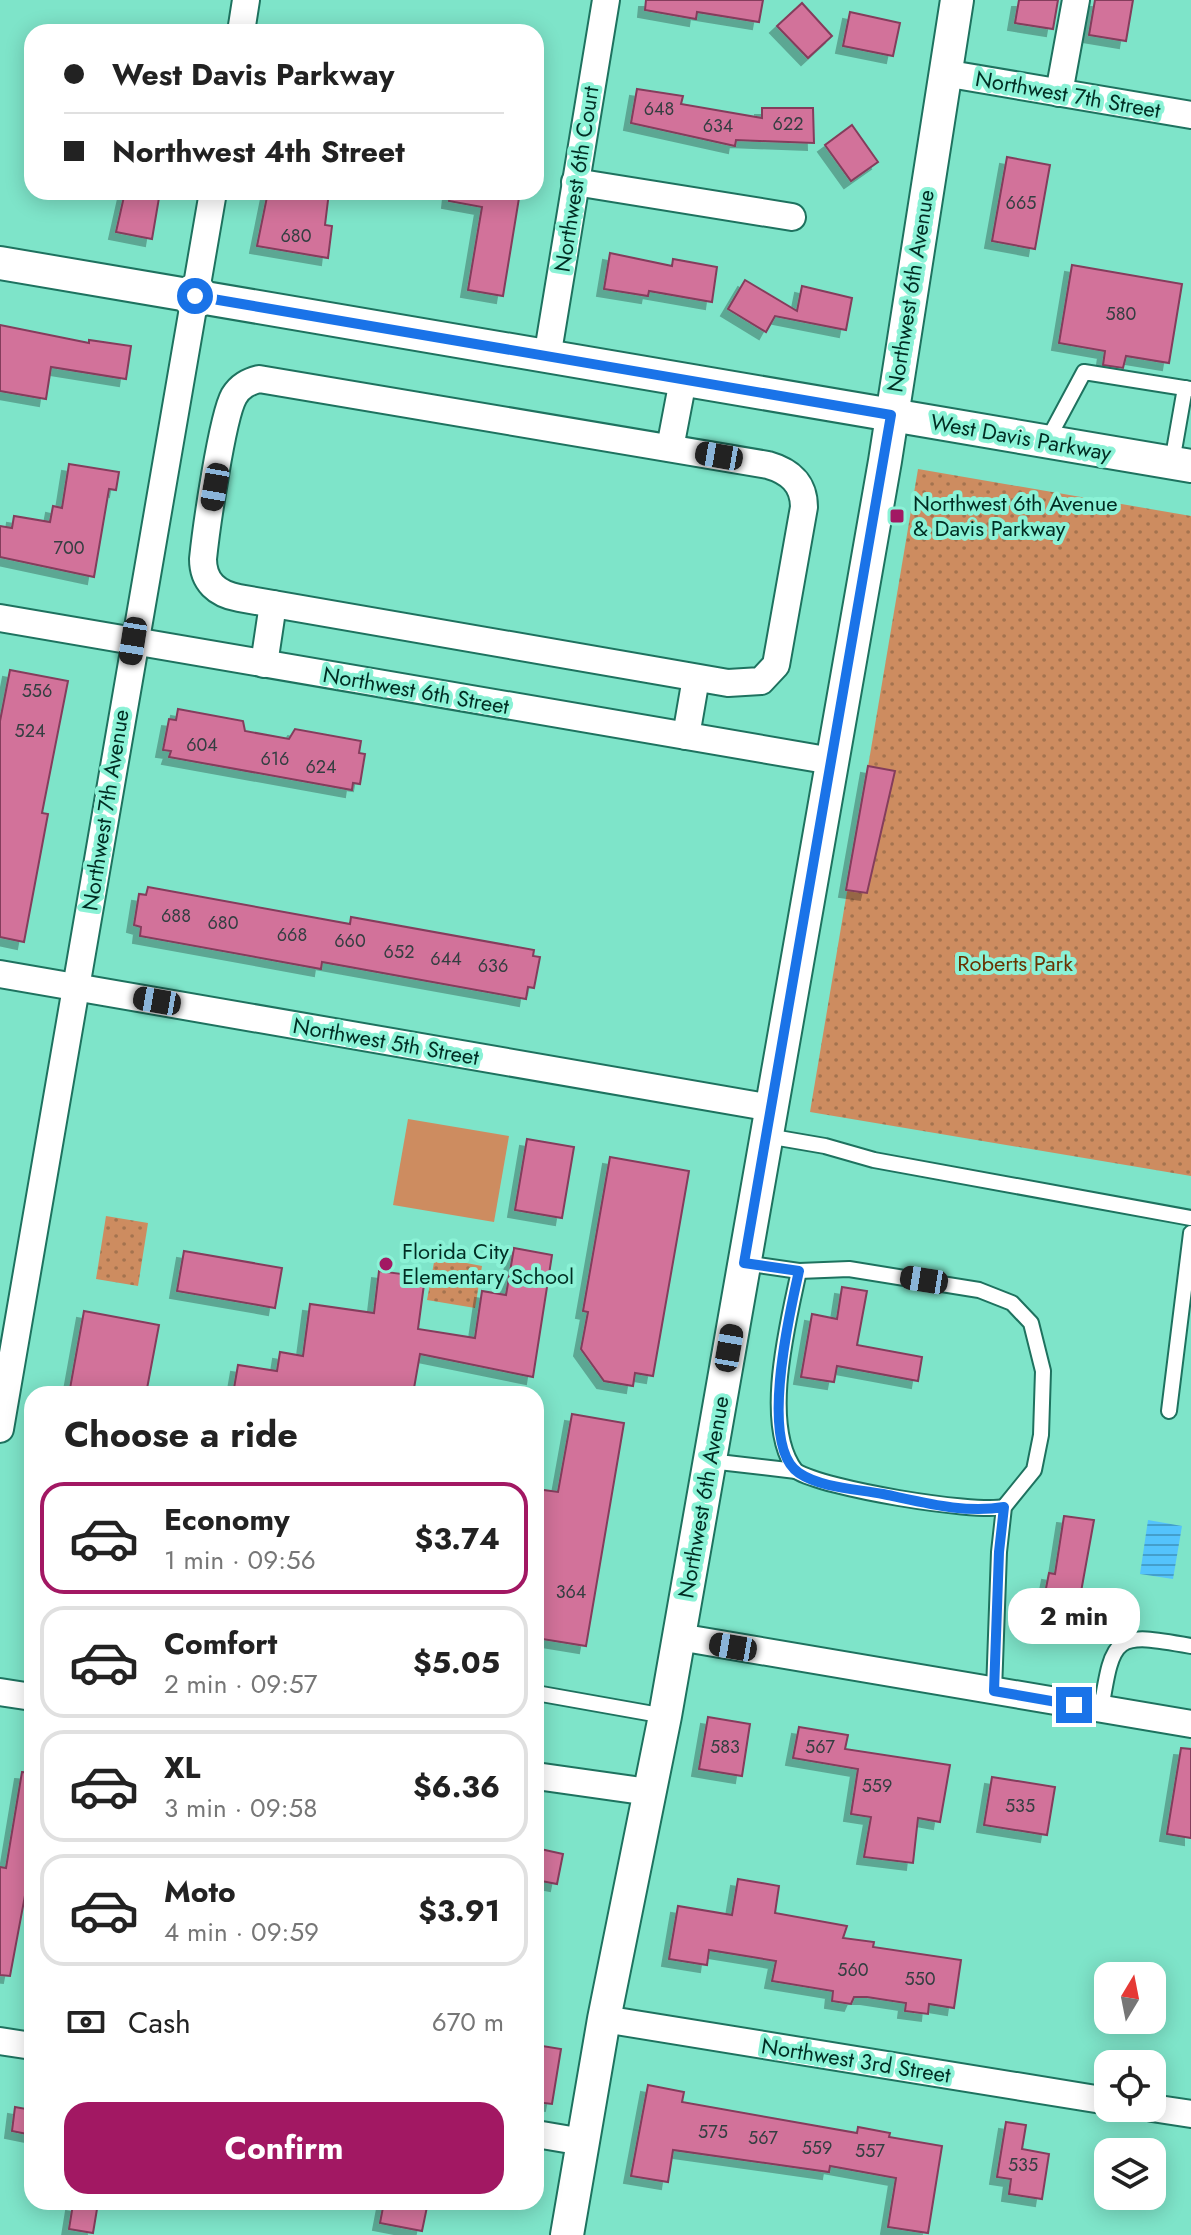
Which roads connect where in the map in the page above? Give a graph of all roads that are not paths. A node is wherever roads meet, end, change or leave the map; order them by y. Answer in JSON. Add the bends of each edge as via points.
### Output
{"nodes":[{"id":1,"x":246,"y":0,"type":"edge"},
{"id":2,"x":606,"y":0,"type":"edge"},
{"id":3,"x":957,"y":0,"type":"edge"},
{"id":4,"x":1076,"y":0,"type":"edge"},
{"id":5,"x":242,"y":24,"type":"edge"},
{"id":6,"x":944,"y":73,"type":"junction"},
{"id":7,"x":1059,"y":93,"type":"junction"},
{"id":8,"x":1191,"y":115,"type":"edge"},
{"id":9,"x":575,"y":182,"type":"junction"},
{"id":10,"x":212,"y":200,"type":"edge"},
{"id":11,"x":792,"y":217,"type":"dead end"},
{"id":12,"x":0,"y":263,"type":"edge"},
{"id":13,"x":195,"y":296,"type":"junction"},
{"id":14,"x":547,"y":358,"type":"junction"},
{"id":15,"x":683,"y":380,"type":"junction"},
{"id":16,"x":1188,"y":388,"type":"edge"},
{"id":17,"x":891,"y":415,"type":"junction"},
{"id":18,"x":1047,"y":442,"type":"junction"},
{"id":19,"x":670,"y":448,"type":"junction"},
{"id":20,"x":1181,"y":464,"type":"edge"},
{"id":21,"x":273,"y":604,"type":"junction"},
{"id":22,"x":0,"y":618,"type":"edge"},
{"id":23,"x":133,"y":641,"type":"junction"},
{"id":24,"x":264,"y":664,"type":"junction"},
{"id":25,"x":696,"y":678,"type":"junction"},
{"id":26,"x":686,"y":736,"type":"junction"},
{"id":27,"x":832,"y":761,"type":"junction"},
{"id":28,"x":0,"y":974,"type":"edge"},
{"id":29,"x":75,"y":987,"type":"junction"},
{"id":30,"x":769,"y":1122,"type":"junction"},
{"id":31,"x":1191,"y":1218,"type":"edge"},
{"id":32,"x":1191,"y":1233,"type":"edge"},
{"id":33,"x":744,"y":1263,"type":"junction"},
{"id":34,"x":799,"y":1271,"type":"junction"},
{"id":35,"x":1187,"y":1282,"type":"edge"},
{"id":36,"x":1169,"y":1411,"type":"dead end"},
{"id":37,"x":0,"y":1429,"type":"edge"},
{"id":38,"x":710,"y":1461,"type":"junction"},
{"id":39,"x":796,"y":1471,"type":"junction"},
{"id":40,"x":1004,"y":1507,"type":"junction"},
{"id":41,"x":679,"y":1637,"type":"junction"},
{"id":42,"x":1191,"y":1646,"type":"edge"},
{"id":43,"x":994,"y":1691,"type":"junction"},
{"id":44,"x":0,"y":1692,"type":"edge"},
{"id":45,"x":544,"y":1694,"type":"edge"},
{"id":46,"x":24,"y":1696,"type":"edge"},
{"id":47,"x":1101,"y":1710,"type":"junction"},
{"id":48,"x":665,"y":1716,"type":"junction"},
{"id":49,"x":1191,"y":1724,"type":"edge"},
{"id":50,"x":544,"y":1777,"type":"edge"},
{"id":51,"x":649,"y":1792,"type":"junction"},
{"id":52,"x":604,"y":2019,"type":"junction"},
{"id":53,"x":0,"y":2041,"type":"edge"},
{"id":54,"x":24,"y":2045,"type":"edge"},
{"id":55,"x":1094,"y":2099,"type":"edge"},
{"id":56,"x":1166,"y":2110,"type":"edge"},
{"id":57,"x":1191,"y":2114,"type":"edge"},
{"id":58,"x":544,"y":2135,"type":"edge"},
{"id":59,"x":583,"y":2142,"type":"junction"},
{"id":60,"x":567,"y":2235,"type":"edge"}],
"edges":[{"from":1,"to":5,"type":"street"},
{"from":2,"to":9,"type":"street","name":"Northwest 6th Court"},
{"from":3,"to":6,"type":"street","name":"Northwest 6th Avenue"},
{"from":4,"to":7,"type":"street"},
{"from":6,"to":7,"type":"street","name":"Northwest 7th Street"},
{"from":6,"to":17,"type":"street","name":"Northwest 6th Avenue"},
{"from":7,"to":8,"type":"street","name":"Northwest 7th Street"},
{"from":9,"to":11,"type":"street"},
{"from":9,"to":14,"type":"street","name":"Northwest 6th Court"},
{"from":10,"to":13,"type":"street","name":"Northwest 7th Avenue"},
{"from":12,"to":13,"type":"street","name":"West Davis Parkway"},
{"from":13,"to":14,"type":"street","name":"West Davis Parkway"},
{"from":13,"to":23,"type":"street","name":"Northwest 7th Avenue"},
{"from":14,"to":15,"type":"street","name":"West Davis Parkway"},
{"from":15,"to":17,"type":"street","name":"West Davis Parkway"},
{"from":15,"to":19,"type":"street"},
{"from":16,"to":18,"type":"lane","via":[[1084,372]]},
{"from":16,"to":20,"type":"lane"},
{"from":17,"to":18,"type":"street","name":"West Davis Parkway"},
{"from":17,"to":27,"type":"street","name":"Northwest 6th Avenue"},
{"from":18,"to":20,"type":"street","name":"West Davis Parkway"},
{"from":19,"to":21,"type":"street","via":[[269,379],[249,382],[235,394],[229,409],[203,569],[226,596]]},
{"from":19,"to":25,"type":"street","via":[[779,468],[797,481],[804,499],[782,645],[771,673],[742,684]]},
{"from":21,"to":24,"type":"street"},
{"from":21,"to":25,"type":"street"},
{"from":22,"to":23,"type":"street","name":"Northwest 6th Street"},
{"from":23,"to":24,"type":"street","name":"Northwest 6th Street"},
{"from":23,"to":29,"type":"street","name":"Northwest 7th Avenue"},
{"from":24,"to":26,"type":"street","name":"Northwest 6th Street"},
{"from":25,"to":26,"type":"street"},
{"from":26,"to":27,"type":"street","name":"Northwest 6th Street"},
{"from":27,"to":30,"type":"street","name":"Northwest 6th Avenue"},
{"from":28,"to":29,"type":"street","name":"Northwest 5th Street"},
{"from":29,"to":30,"type":"street","name":"Northwest 5th Street"},
{"from":29,"to":37,"type":"street","name":"Northwest 7th Avenue"},
{"from":30,"to":31,"type":"lane","via":[[874,1160]]},
{"from":30,"to":33,"type":"street","name":"Northwest 6th Avenue"},
{"from":32,"to":35,"type":"lane"},
{"from":33,"to":34,"type":"lane"},
{"from":33,"to":38,"type":"street","name":"Northwest 6th Avenue"},
{"from":34,"to":39,"type":"lane","via":[[779,1387],[782,1434]]},
{"from":34,"to":40,"type":"lane","via":[[849,1269],[965,1287],[991,1293],[1023,1312],[1043,1371],[1041,1435],[1034,1470]]},
{"from":35,"to":36,"type":"lane"},
{"from":38,"to":39,"type":"lane"},
{"from":38,"to":41,"type":"street","name":"Northwest 6th Avenue"},
{"from":39,"to":40,"type":"lane","via":[[833,1484],[968,1509]]},
{"from":40,"to":43,"type":"lane"},
{"from":41,"to":43,"type":"street"},
{"from":41,"to":48,"type":"street","name":"Northwest 6th Avenue"},
{"from":42,"to":47,"type":"lane","via":[[1135,1638],[1118,1645],[1109,1662]]},
{"from":43,"to":47,"type":"street"},
{"from":44,"to":46,"type":"street"},
{"from":45,"to":48,"type":"lane"},
{"from":47,"to":49,"type":"street"},
{"from":48,"to":51,"type":"street","name":"Northwest 6th Avenue"},
{"from":50,"to":51,"type":"street"},
{"from":51,"to":52,"type":"street","name":"Northwest 6th Avenue"},
{"from":52,"to":55,"type":"street","name":"Northwest 3rd Street"},
{"from":52,"to":59,"type":"street","name":"Northwest 6th Avenue"},
{"from":53,"to":54,"type":"street"},
{"from":56,"to":57,"type":"street"},
{"from":58,"to":59,"type":"street"},
{"from":59,"to":60,"type":"street","name":"Northwest 6th Avenue"}]}
